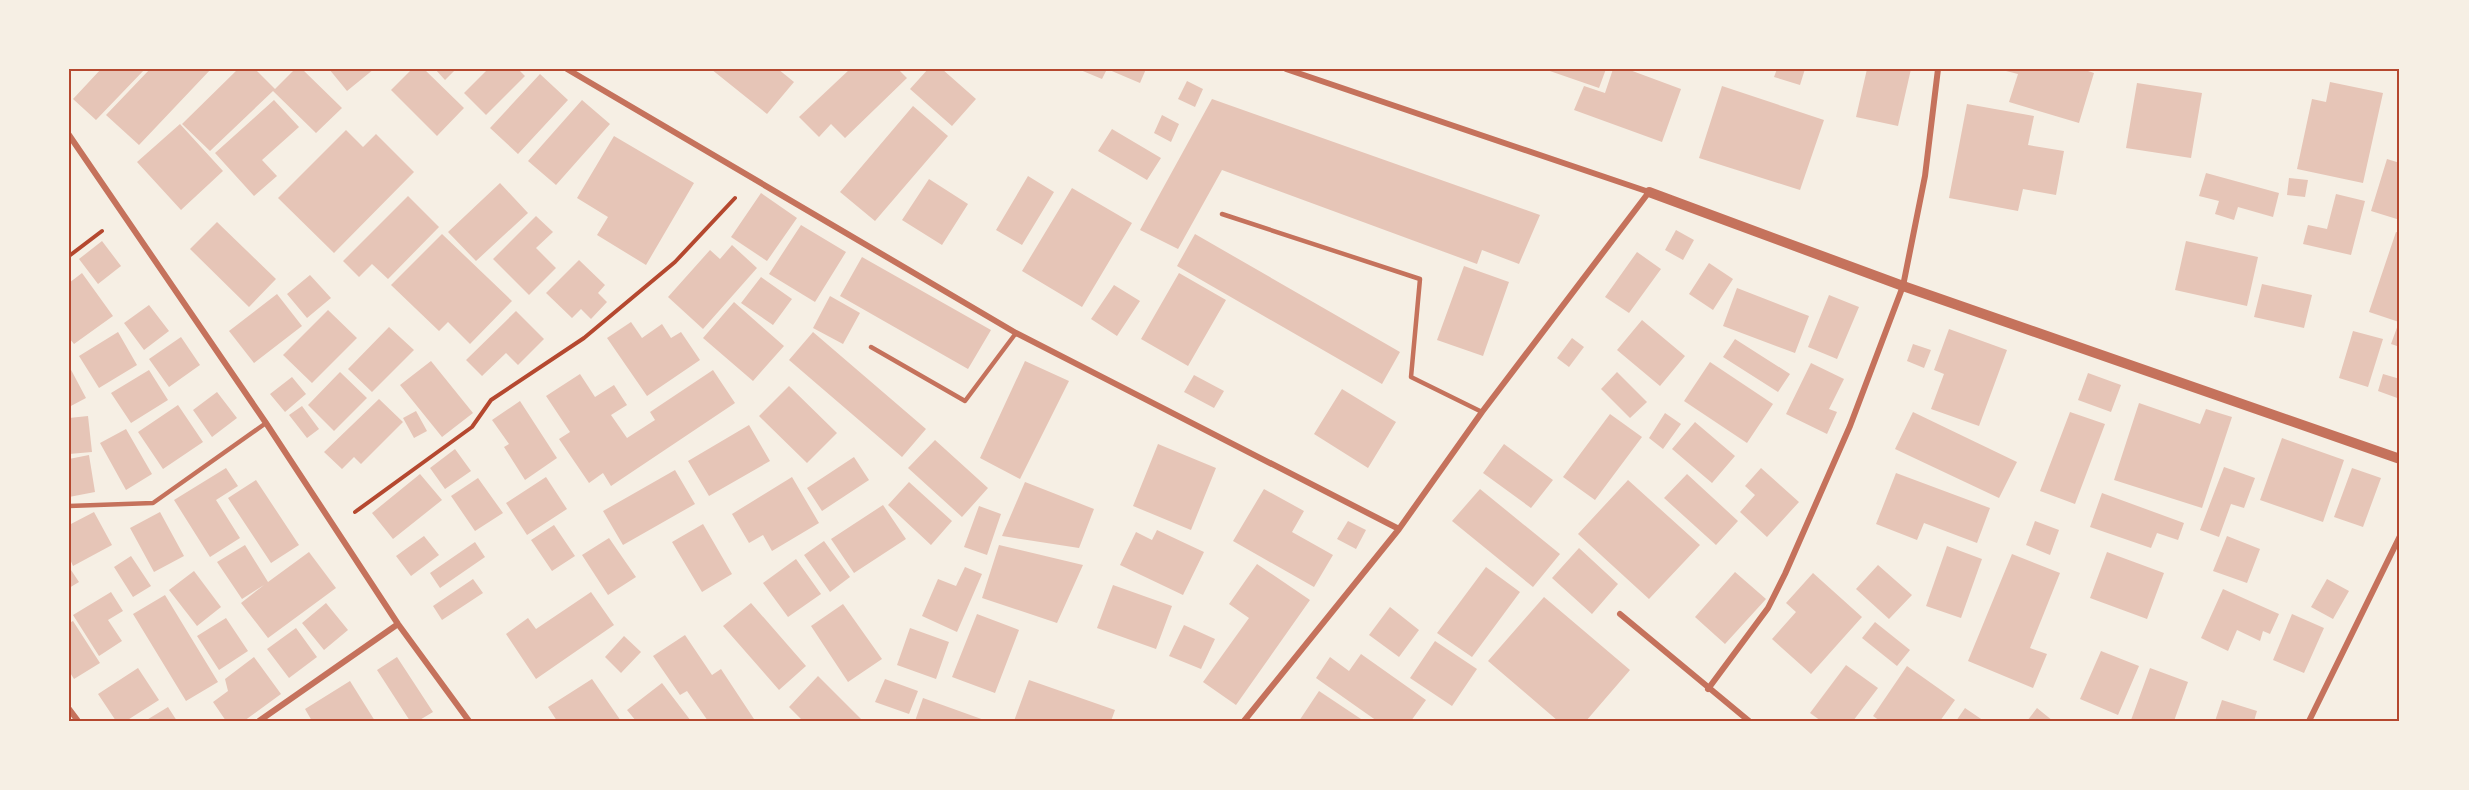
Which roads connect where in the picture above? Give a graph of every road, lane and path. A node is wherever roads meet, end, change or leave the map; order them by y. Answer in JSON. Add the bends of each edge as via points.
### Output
{"nodes":[{"id":1,"x":567,"y":69,"type":"edge"},
{"id":2,"x":1286,"y":69,"type":"edge"},
{"id":3,"x":1938,"y":69,"type":"edge"},
{"id":4,"x":69,"y":135,"type":"edge"},
{"id":5,"x":752,"y":179,"type":"junction"},
{"id":6,"x":1648,"y":192,"type":"junction"},
{"id":7,"x":1222,"y":213,"type":"dead end"},
{"id":8,"x":124,"y":215,"type":"junction"},
{"id":9,"x":69,"y":256,"type":"edge"},
{"id":10,"x":1904,"y":286,"type":"junction"},
{"id":11,"x":1016,"y":333,"type":"junction"},
{"id":12,"x":871,"y":347,"type":"dead end"},
{"id":13,"x":1482,"y":412,"type":"junction"},
{"id":14,"x":266,"y":423,"type":"junction"},
{"id":15,"x":2400,"y":459,"type":"edge"},
{"id":16,"x":69,"y":506,"type":"edge"},
{"id":17,"x":334,"y":527,"type":"junction"},
{"id":18,"x":1399,"y":529,"type":"junction"},
{"id":19,"x":2400,"y":536,"type":"edge"},
{"id":20,"x":1620,"y":614,"type":"dead end"},
{"id":21,"x":398,"y":624,"type":"junction"},
{"id":22,"x":1708,"y":689,"type":"junction"},
{"id":23,"x":69,"y":709,"type":"edge"},
{"id":24,"x":78,"y":721,"type":"edge"},
{"id":25,"x":259,"y":721,"type":"edge"},
{"id":26,"x":469,"y":721,"type":"edge"},
{"id":27,"x":1244,"y":721,"type":"edge"},
{"id":28,"x":1749,"y":721,"type":"edge"},
{"id":29,"x":2309,"y":721,"type":"edge"}],
"edges":[{"from":1,"to":5,"type":"street"},
{"from":2,"to":6,"type":"street"},
{"from":3,"to":10,"type":"street","via":[[1925,176]]},
{"from":4,"to":8,"type":"street"},
{"from":5,"to":11,"type":"street"},
{"from":5,"to":17,"type":"path","via":[[675,262],[584,338],[491,400],[472,427]]},
{"from":6,"to":10,"type":"street"},
{"from":6,"to":13,"type":"street"},
{"from":7,"to":13,"type":"lane","via":[[1420,279],[1411,377]]},
{"from":8,"to":9,"type":"path"},
{"from":8,"to":14,"type":"street"},
{"from":10,"to":15,"type":"street"},
{"from":10,"to":22,"type":"street","via":[[1850,426],[1785,574],[1768,608]]},
{"from":11,"to":12,"type":"lane","via":[[965,401]]},
{"from":11,"to":18,"type":"street"},
{"from":13,"to":18,"type":"street"},
{"from":14,"to":16,"type":"lane","via":[[153,503]]},
{"from":14,"to":17,"type":"street"},
{"from":17,"to":21,"type":"street"},
{"from":18,"to":27,"type":"street"},
{"from":19,"to":29,"type":"street"},
{"from":20,"to":22,"type":"street"},
{"from":21,"to":25,"type":"street"},
{"from":21,"to":26,"type":"street"},
{"from":22,"to":28,"type":"street"},
{"from":23,"to":24,"type":"street"}]}
